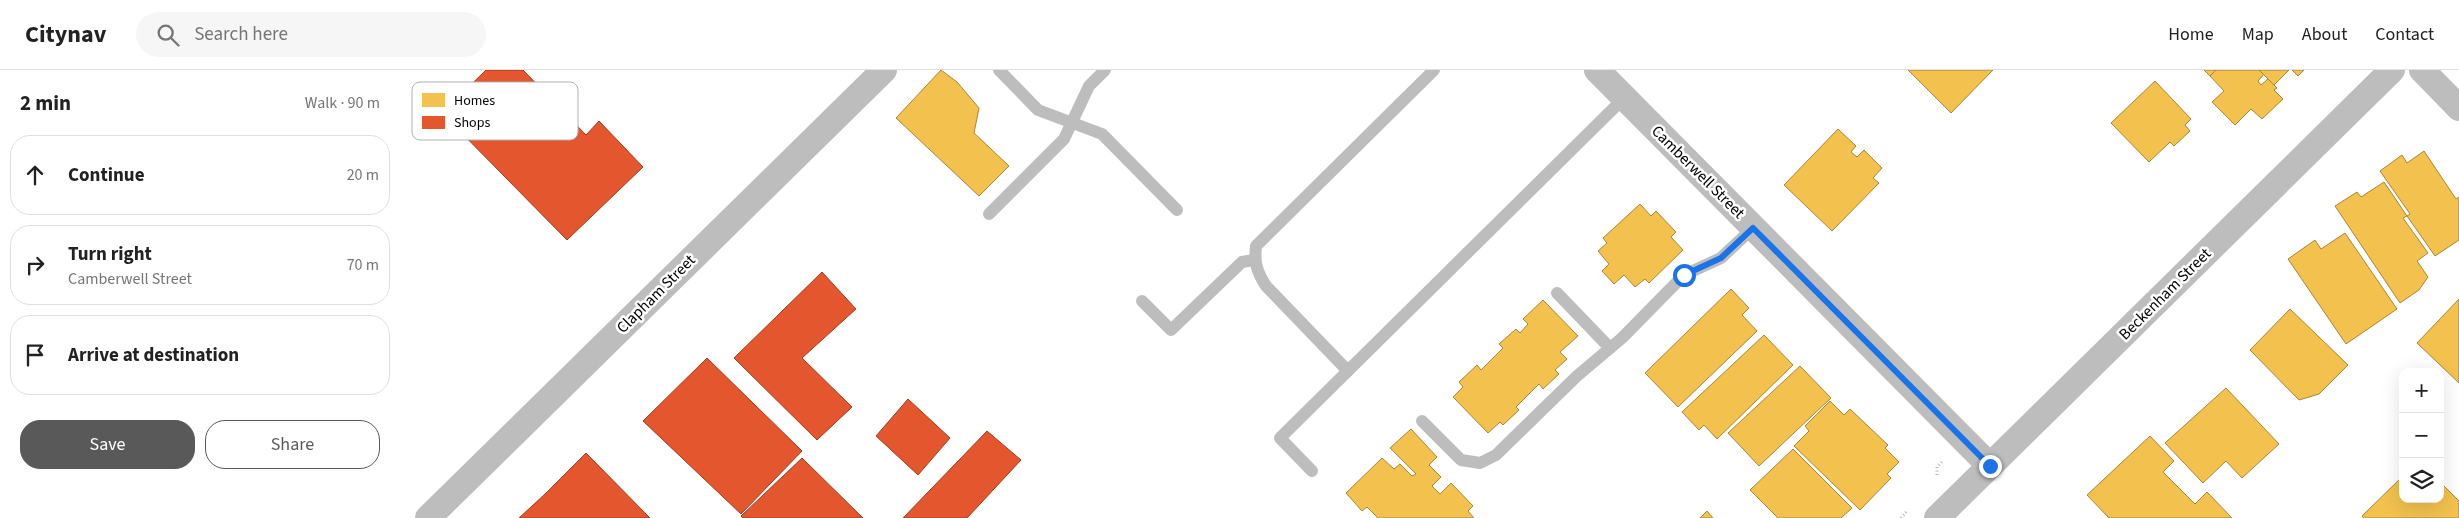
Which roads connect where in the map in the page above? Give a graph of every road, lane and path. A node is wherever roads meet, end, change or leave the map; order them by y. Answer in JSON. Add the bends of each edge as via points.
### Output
{"nodes":[{"id":1,"x":884,"y":70,"type":"edge"},
{"id":2,"x":999,"y":70,"type":"edge"},
{"id":3,"x":1105,"y":70,"type":"edge"},
{"id":4,"x":1434,"y":70,"type":"edge"},
{"id":5,"x":1597,"y":70,"type":"edge"},
{"id":6,"x":2392,"y":70,"type":"edge"},
{"id":7,"x":2422,"y":70,"type":"edge"},
{"id":8,"x":1624,"y":98,"type":"junction"},
{"id":9,"x":2459,"y":108,"type":"edge"},
{"id":10,"x":1071,"y":123,"type":"junction"},
{"id":11,"x":1178,"y":210,"type":"dead end"},
{"id":12,"x":989,"y":214,"type":"dead end"},
{"id":13,"x":1753,"y":228,"type":"junction"},
{"id":14,"x":1254,"y":260,"type":"junction"},
{"id":15,"x":1557,"y":293,"type":"dead end"},
{"id":16,"x":1142,"y":301,"type":"dead end"},
{"id":17,"x":1610,"y":348,"type":"junction"},
{"id":18,"x":1348,"y":370,"type":"junction"},
{"id":19,"x":1422,"y":420,"type":"dead end"},
{"id":20,"x":1990,"y":466,"type":"junction"},
{"id":21,"x":1312,"y":471,"type":"dead end"},
{"id":22,"x":428,"y":518,"type":"edge"},
{"id":23,"x":1937,"y":518,"type":"edge"}],
"edges":[{"from":1,"to":22,"type":"street","name":"Clapham Street"},
{"from":2,"to":10,"type":"lane","via":[[1038,110]]},
{"from":3,"to":10,"type":"lane","via":[[1089,86]]},
{"from":4,"to":14,"type":"lane","via":[[1268,233],[1256,246]]},
{"from":5,"to":8,"type":"street","name":"Camberwell Street"},
{"from":6,"to":20,"type":"street","name":"Beckenham Street"},
{"from":7,"to":9,"type":"street"},
{"from":8,"to":13,"type":"street","name":"Camberwell Street"},
{"from":8,"to":18,"type":"lane"},
{"from":10,"to":11,"type":"lane","via":[[1102,134]]},
{"from":10,"to":12,"type":"lane","via":[[1064,139]]},
{"from":13,"to":17,"type":"lane","via":[[1721,258],[1684,275]]},
{"from":13,"to":20,"type":"street","name":"Camberwell Street"},
{"from":14,"to":16,"type":"lane","via":[[1242,262],[1171,330]]},
{"from":14,"to":18,"type":"lane","via":[[1266,286]]},
{"from":15,"to":17,"type":"lane"},
{"from":17,"to":19,"type":"lane","via":[[1496,456],[1480,463],[1461,460]]},
{"from":18,"to":21,"type":"lane","via":[[1280,438]]},
{"from":20,"to":23,"type":"street","name":"Beckenham Street"}]}
